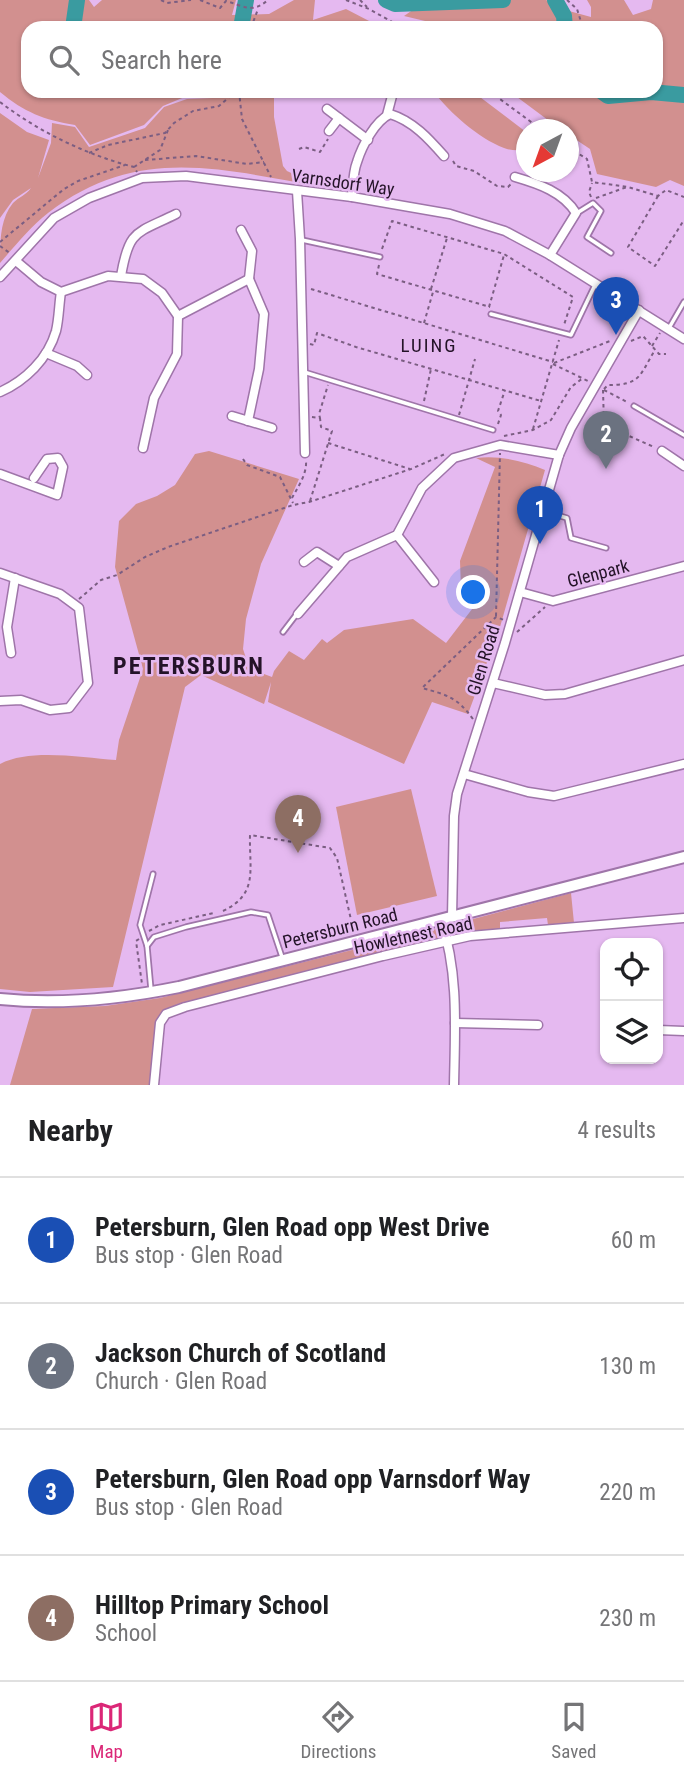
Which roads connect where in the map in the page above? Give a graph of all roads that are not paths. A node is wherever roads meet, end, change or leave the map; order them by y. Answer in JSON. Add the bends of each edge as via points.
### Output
{"nodes":[{"id":1,"x":391,"y":98,"type":"edge"},
{"id":2,"x":327,"y":109,"type":"dead end"},
{"id":3,"x":387,"y":115,"type":"junction"},
{"id":4,"x":339,"y":118,"type":"junction"},
{"id":5,"x":329,"y":131,"type":"road end"},
{"id":6,"x":368,"y":140,"type":"junction"},
{"id":7,"x":444,"y":156,"type":"road end"},
{"id":8,"x":515,"y":177,"type":"road end"},
{"id":9,"x":297,"y":191,"type":"junction"},
{"id":10,"x":352,"y":197,"type":"junction"},
{"id":11,"x":576,"y":213,"type":"junction"},
{"id":12,"x":176,"y":214,"type":"dead end"},
{"id":13,"x":241,"y":230,"type":"dead end"},
{"id":14,"x":300,"y":239,"type":"junction"},
{"id":15,"x":611,"y":253,"type":"dead end"},
{"id":16,"x":550,"y":256,"type":"junction"},
{"id":17,"x":380,"y":257,"type":"road end"},
{"id":18,"x":17,"y":260,"type":"junction"},
{"id":19,"x":121,"y":276,"type":"junction"},
{"id":20,"x":0,"y":277,"type":"edge"},
{"id":21,"x":249,"y":279,"type":"junction"},
{"id":22,"x":596,"y":283,"type":"junction"},
{"id":23,"x":61,"y":292,"type":"junction"},
{"id":24,"x":684,"y":302,"type":"edge"},
{"id":25,"x":639,"y":310,"type":"junction"},
{"id":26,"x":491,"y":314,"type":"road end"},
{"id":27,"x":178,"y":316,"type":"junction"},
{"id":28,"x":666,"y":328,"type":"junction"},
{"id":29,"x":684,"y":339,"type":"edge"},
{"id":30,"x":46,"y":353,"type":"junction"},
{"id":31,"x":302,"y":372,"type":"junction"},
{"id":32,"x":87,"y":375,"type":"dead end"},
{"id":33,"x":0,"y":392,"type":"edge"},
{"id":34,"x":634,"y":406,"type":"road end"},
{"id":35,"x":232,"y":416,"type":"dead end"},
{"id":36,"x":248,"y":421,"type":"junction"},
{"id":37,"x":272,"y":428,"type":"dead end"},
{"id":38,"x":495,"y":431,"type":"road end"},
{"id":39,"x":684,"y":435,"type":"edge"},
{"id":40,"x":144,"y":448,"type":"dead end"},
{"id":41,"x":662,"y":451,"type":"road end"},
{"id":42,"x":305,"y":453,"type":"road end"},
{"id":43,"x":559,"y":455,"type":"junction"},
{"id":44,"x":684,"y":466,"type":"edge"},
{"id":45,"x":0,"y":474,"type":"edge"},
{"id":46,"x":34,"y":478,"type":"dead end"},
{"id":47,"x":543,"y":511,"type":"junction"},
{"id":48,"x":397,"y":535,"type":"junction"},
{"id":49,"x":606,"y":548,"type":"dead end"},
{"id":50,"x":304,"y":562,"type":"dead end"},
{"id":51,"x":339,"y":566,"type":"junction"},
{"id":52,"x":684,"y":566,"type":"edge"},
{"id":53,"x":0,"y":573,"type":"edge"},
{"id":54,"x":15,"y":578,"type":"junction"},
{"id":55,"x":434,"y":582,"type":"dead end"},
{"id":56,"x":520,"y":592,"type":"junction"},
{"id":57,"x":298,"y":614,"type":"joint"},
{"id":58,"x":283,"y":632,"type":"dead end"},
{"id":59,"x":11,"y":653,"type":"dead end"},
{"id":60,"x":684,"y":660,"type":"edge"},
{"id":61,"x":493,"y":683,"type":"junction"},
{"id":62,"x":0,"y":701,"type":"edge"},
{"id":63,"x":684,"y":764,"type":"edge"},
{"id":64,"x":464,"y":774,"type":"junction"},
{"id":65,"x":684,"y":856,"type":"edge"},
{"id":66,"x":153,"y":874,"type":"dead end"},
{"id":67,"x":684,"y":918,"type":"edge"},
{"id":68,"x":447,"y":919,"type":"junction"},
{"id":69,"x":448,"y":943,"type":"junction"},
{"id":70,"x":147,"y":946,"type":"junction"},
{"id":71,"x":283,"y":960,"type":"junction"},
{"id":72,"x":147,"y":993,"type":"junction"},
{"id":73,"x":0,"y":999,"type":"edge"},
{"id":74,"x":455,"y":1023,"type":"junction"},
{"id":75,"x":538,"y":1025,"type":"dead end"},
{"id":76,"x":663,"y":1030,"type":"edge"},
{"id":77,"x":684,"y":1031,"type":"edge"},
{"id":78,"x":154,"y":1085,"type":"edge"},
{"id":79,"x":454,"y":1085,"type":"edge"}],
"edges":[{"from":1,"to":3,"type":"street"},
{"from":2,"to":4,"type":"street"},
{"from":3,"to":6,"type":"street"},
{"from":3,"to":7,"type":"street","via":[[424,133]]},
{"from":4,"to":5,"type":"street"},
{"from":4,"to":6,"type":"street"},
{"from":6,"to":10,"type":"street","via":[[357,161]]},
{"from":8,"to":11,"type":"street","via":[[540,184],[569,202]]},
{"from":9,"to":10,"type":"street","name":"Varnsdorf Way"},
{"from":9,"to":14,"type":"street"},
{"from":9,"to":18,"type":"street","name":"Varnsdorf Way","via":[[186,176],[142,178],[109,188],[54,218]]},
{"from":10,"to":16,"type":"street","name":"Varnsdorf Way","via":[[450,214],[505,230]]},
{"from":11,"to":15,"type":"lane","via":[[593,203],[601,211],[587,237]]},
{"from":11,"to":16,"type":"street"},
{"from":12,"to":19,"type":"street","via":[[132,236]]},
{"from":13,"to":21,"type":"street","via":[[252,251]]},
{"from":14,"to":17,"type":"lane"},
{"from":14,"to":31,"type":"street"},
{"from":16,"to":22,"type":"street","name":"Varnsdorf Way"},
{"from":18,"to":20,"type":"street","name":"Varnsdorf Way"},
{"from":18,"to":23,"type":"street","via":[[41,282]]},
{"from":19,"to":23,"type":"street"},
{"from":19,"to":27,"type":"street","via":[[143,279],[162,293]]},
{"from":21,"to":27,"type":"street"},
{"from":21,"to":36,"type":"street","via":[[264,314]]},
{"from":22,"to":25,"type":"street","name":"Varnsdorf Way"},
{"from":22,"to":26,"type":"lane","via":[[571,335]]},
{"from":23,"to":30,"type":"street","via":[[56,332]]},
{"from":24,"to":28,"type":"lane"},
{"from":25,"to":28,"type":"street","name":"Varnsdorf Way"},
{"from":25,"to":43,"type":"street","name":"Glen Road"},
{"from":27,"to":40,"type":"street","via":[[177,354],[154,398]]},
{"from":28,"to":29,"type":"street","name":"Varnsdorf Way"},
{"from":30,"to":32,"type":"street","via":[[78,366]]},
{"from":30,"to":33,"type":"street","via":[[18,384]]},
{"from":31,"to":38,"type":"lane"},
{"from":31,"to":42,"type":"street"},
{"from":34,"to":39,"type":"lane"},
{"from":35,"to":36,"type":"street"},
{"from":36,"to":37,"type":"street"},
{"from":41,"to":44,"type":"street"},
{"from":43,"to":47,"type":"street","name":"Glen Road"},
{"from":43,"to":48,"type":"street","via":[[500,445],[454,458],[422,488]]},
{"from":45,"to":46,"type":"street","via":[[57,495],[63,467],[58,458],[47,459]]},
{"from":47,"to":49,"type":"lane","via":[[567,518],[571,538]]},
{"from":47,"to":56,"type":"street","name":"Glen Road"},
{"from":48,"to":51,"type":"street","via":[[347,557]]},
{"from":48,"to":55,"type":"street"},
{"from":50,"to":51,"type":"street","via":[[317,552]]},
{"from":51,"to":57,"type":"street"},
{"from":52,"to":56,"type":"street","name":"Glenpark","via":[[554,601]]},
{"from":53,"to":54,"type":"street"},
{"from":54,"to":59,"type":"street","via":[[7,627]]},
{"from":54,"to":62,"type":"street","via":[[60,594],[79,608],[88,683],[69,708],[50,710],[21,699]]},
{"from":56,"to":61,"type":"street","name":"Glen Road"},
{"from":57,"to":58,"type":"lane"},
{"from":60,"to":61,"type":"street","via":[[565,694],[545,695]]},
{"from":61,"to":64,"type":"street","name":"Glen Road"},
{"from":63,"to":64,"type":"street","via":[[554,796]]},
{"from":64,"to":68,"type":"street","name":"Glen Road","via":[[454,816]]},
{"from":65,"to":68,"type":"main road","name":"Petersburn Road"},
{"from":66,"to":70,"type":"lane","via":[[140,925]]},
{"from":67,"to":69,"type":"street","name":"Howletnest Road","via":[[470,936]]},
{"from":68,"to":69,"type":"street","name":"Glen Road"},
{"from":68,"to":71,"type":"main road","name":"Petersburn Road"},
{"from":69,"to":74,"type":"street","name":"Glen Road"},
{"from":69,"to":78,"type":"street","name":"Howletnest Road","via":[[166,1014],[160,1023]]},
{"from":70,"to":71,"type":"lane","via":[[168,931],[251,912],[268,915]]},
{"from":70,"to":72,"type":"lane"},
{"from":71,"to":72,"type":"main road","name":"Petersburn Road"},
{"from":72,"to":73,"type":"main road","name":"Petersburn Road","via":[[67,1001]]},
{"from":74,"to":75,"type":"street"},
{"from":74,"to":79,"type":"street","name":"Glen Road"},
{"from":76,"to":77,"type":"street"}]}
